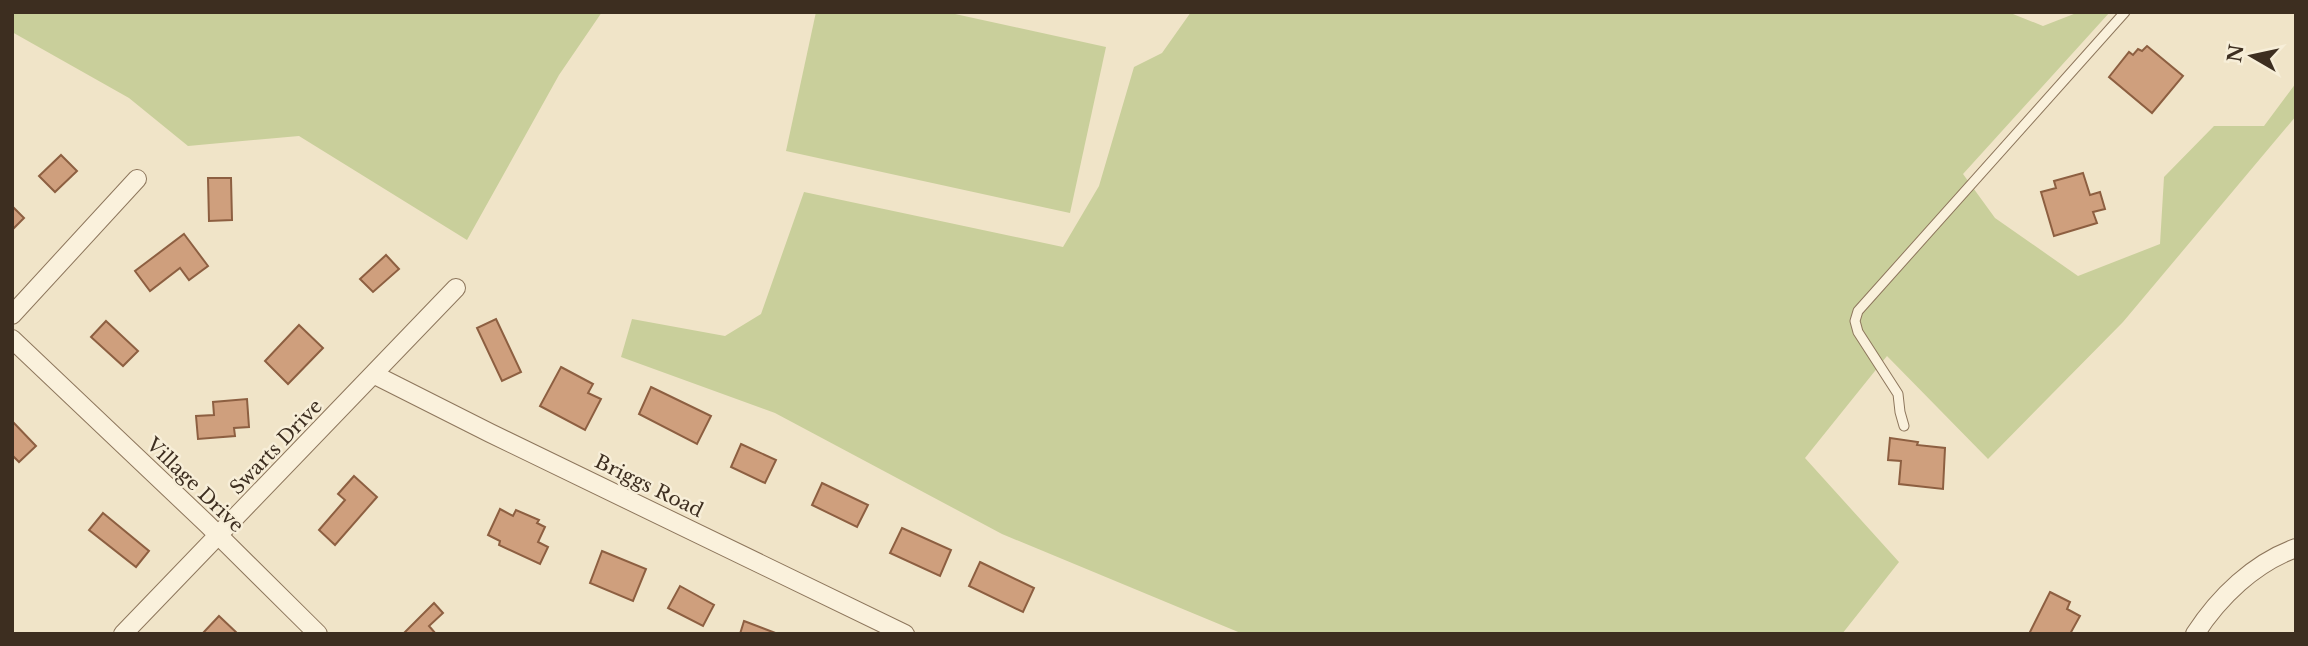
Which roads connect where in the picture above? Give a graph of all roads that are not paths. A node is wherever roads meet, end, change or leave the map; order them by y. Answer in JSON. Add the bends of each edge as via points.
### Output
{"nodes":[{"id":1,"x":2125,"y":12,"type":"edge"},
{"id":2,"x":137,"y":179,"type":"dead end"},
{"id":3,"x":456,"y":288,"type":"dead end"},
{"id":4,"x":12,"y":315,"type":"edge"},
{"id":5,"x":12,"y":339,"type":"edge"},
{"id":6,"x":375,"y":375,"type":"junction"},
{"id":7,"x":1904,"y":426,"type":"dead end"},
{"id":8,"x":219,"y":536,"type":"junction"},
{"id":9,"x":2296,"y":548,"type":"edge"},
{"id":10,"x":123,"y":634,"type":"edge"},
{"id":11,"x":318,"y":634,"type":"edge"},
{"id":12,"x":905,"y":634,"type":"edge"},
{"id":13,"x":2195,"y":634,"type":"edge"}],
"edges":[{"from":1,"to":7,"type":"lane","via":[[1858,311],[1858,331],[1898,394]]},
{"from":2,"to":4,"type":"street"},
{"from":3,"to":6,"type":"street","name":"Swarts Drive"},
{"from":5,"to":8,"type":"street","name":"Village Drive"},
{"from":6,"to":8,"type":"street","name":"Swarts Drive"},
{"from":6,"to":12,"type":"street","name":"Briggs Road"},
{"from":8,"to":10,"type":"street","name":"Swarts Drive"},
{"from":8,"to":11,"type":"street","name":"Village Drive"},
{"from":9,"to":13,"type":"street","via":[[2252,572]]}]}
